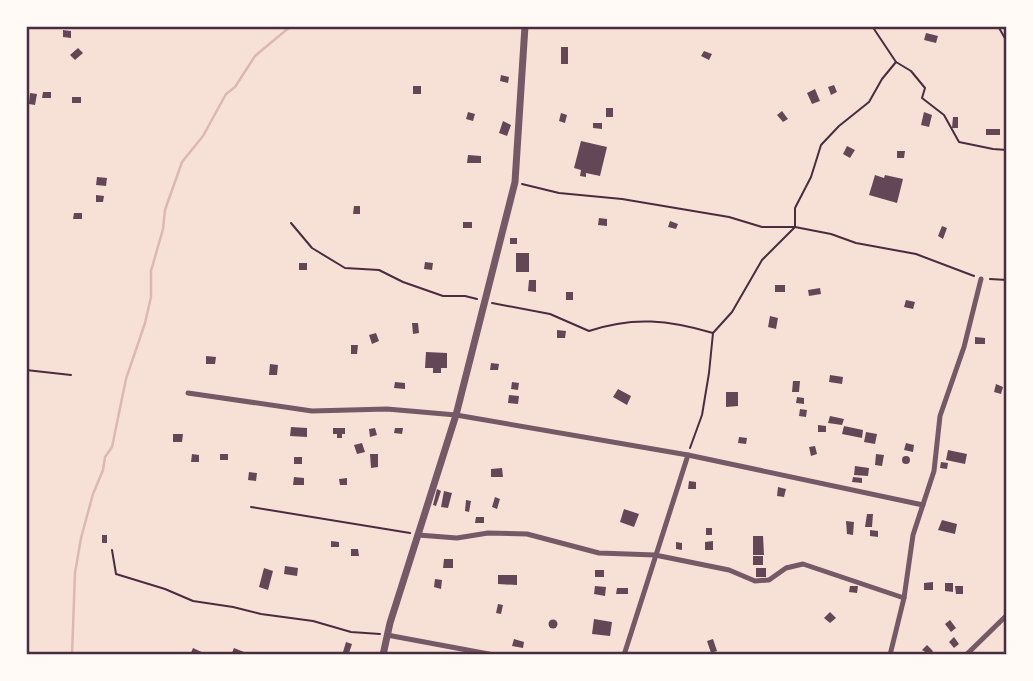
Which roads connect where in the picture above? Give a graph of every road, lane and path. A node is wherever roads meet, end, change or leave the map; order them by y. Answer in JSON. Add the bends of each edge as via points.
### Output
{"nodes":[{"id":1,"x":525,"y":26,"type":"edge"},
{"id":2,"x":872,"y":26,"type":"edge"},
{"id":3,"x":998,"y":26,"type":"edge"},
{"id":4,"x":1007,"y":42,"type":"edge"},
{"id":5,"x":896,"y":62,"type":"junction"},
{"id":6,"x":1007,"y":150,"type":"edge"},
{"id":7,"x":515,"y":183,"type":"junction"},
{"id":8,"x":795,"y":227,"type":"junction"},
{"id":9,"x":981,"y":279,"type":"junction"},
{"id":10,"x":1007,"y":280,"type":"edge"},
{"id":11,"x":26,"y":370,"type":"edge"},
{"id":12,"x":71,"y":374,"type":"dead end"},
{"id":13,"x":188,"y":393,"type":"dead end"},
{"id":14,"x":456,"y":415,"type":"junction"},
{"id":15,"x":688,"y":455,"type":"junction"},
{"id":16,"x":923,"y":505,"type":"junction"},
{"id":17,"x":251,"y":507,"type":"dead end"},
{"id":18,"x":418,"y":534,"type":"junction"},
{"id":19,"x":112,"y":550,"type":"dead end"},
{"id":20,"x":655,"y":555,"type":"junction"},
{"id":21,"x":904,"y":598,"type":"junction"},
{"id":22,"x":1007,"y":615,"type":"edge"},
{"id":23,"x":387,"y":635,"type":"junction"},
{"id":24,"x":383,"y":655,"type":"edge"},
{"id":25,"x":494,"y":655,"type":"edge"},
{"id":26,"x":624,"y":655,"type":"edge"},
{"id":27,"x":890,"y":655,"type":"edge"},
{"id":28,"x":966,"y":655,"type":"edge"}],
"edges":[{"from":1,"to":7,"type":"street"},
{"from":2,"to":5,"type":"path"},
{"from":3,"to":4,"type":"path"},
{"from":5,"to":6,"type":"path","via":[[918,79],[925,89],[922,98],[944,115],[959,142]]},
{"from":5,"to":8,"type":"path","via":[[869,102],[821,145],[795,208]]},
{"from":7,"to":8,"type":"path","via":[[729,217],[762,227]]},
{"from":7,"to":14,"type":"street"},
{"from":8,"to":9,"type":"path","via":[[916,254]]},
{"from":8,"to":15,"type":"path","via":[[762,261],[732,312],[713,333],[702,415]]},
{"from":9,"to":10,"type":"path"},
{"from":9,"to":16,"type":"street","via":[[940,416],[934,471]]},
{"from":11,"to":12,"type":"path"},
{"from":13,"to":14,"type":"street","via":[[312,411],[387,408]]},
{"from":14,"to":15,"type":"street"},
{"from":14,"to":18,"type":"street"},
{"from":15,"to":16,"type":"street"},
{"from":15,"to":20,"type":"street"},
{"from":16,"to":21,"type":"street","via":[[913,535]]},
{"from":17,"to":18,"type":"path"},
{"from":18,"to":20,"type":"street","via":[[457,538],[527,534],[599,553]]},
{"from":18,"to":23,"type":"street"},
{"from":19,"to":23,"type":"path","via":[[116,573],[193,601]]},
{"from":20,"to":21,"type":"street","via":[[729,570],[755,581],[769,580],[786,568],[803,564]]},
{"from":20,"to":26,"type":"street"},
{"from":21,"to":27,"type":"street"},
{"from":22,"to":28,"type":"street"},
{"from":23,"to":24,"type":"street"},
{"from":23,"to":25,"type":"street"}]}
